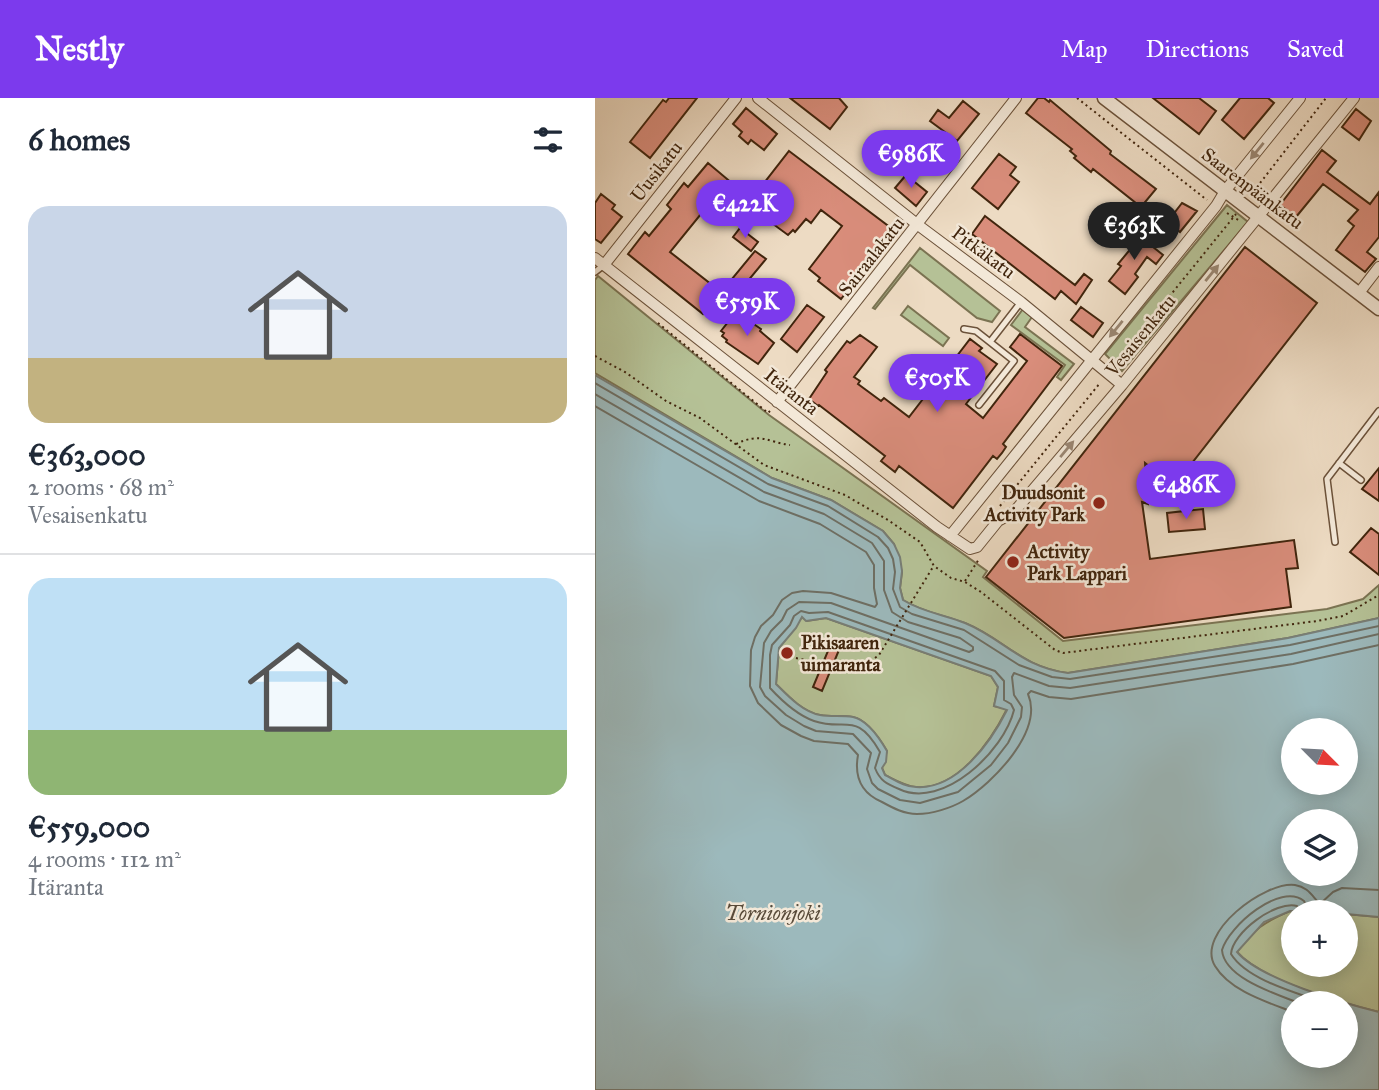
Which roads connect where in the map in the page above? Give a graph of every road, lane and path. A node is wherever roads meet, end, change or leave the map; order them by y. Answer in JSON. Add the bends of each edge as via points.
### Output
{"nodes":[{"id":1,"x":736,"y":98,"type":"edge"},
{"id":2,"x":758,"y":98,"type":"edge"},
{"id":3,"x":1016,"y":98,"type":"edge"},
{"id":4,"x":1077,"y":98,"type":"edge"},
{"id":5,"x":1104,"y":98,"type":"edge"},
{"id":6,"x":1300,"y":98,"type":"edge"},
{"id":7,"x":1326,"y":98,"type":"edge"},
{"id":8,"x":1354,"y":98,"type":"edge"},
{"id":9,"x":1225,"y":191,"type":"junction"},
{"id":10,"x":1243,"y":205,"type":"junction"},
{"id":11,"x":1216,"y":206,"type":"junction"},
{"id":12,"x":1254,"y":221,"type":"junction"},
{"id":13,"x":918,"y":225,"type":"junction"},
{"id":14,"x":595,"y":258,"type":"edge"},
{"id":15,"x":604,"y":265,"type":"junction"},
{"id":16,"x":1379,"y":267,"type":"edge"},
{"id":17,"x":595,"y":272,"type":"edge"},
{"id":18,"x":1359,"y":293,"type":"junction"},
{"id":19,"x":1021,"y":302,"type":"junction"},
{"id":20,"x":1379,"y":309,"type":"edge"},
{"id":21,"x":650,"y":316,"type":"dead end"},
{"id":22,"x":964,"y":329,"type":"dead end"},
{"id":23,"x":990,"y":342,"type":"junction"},
{"id":24,"x":595,"y":355,"type":"edge"},
{"id":25,"x":1092,"y":358,"type":"junction"},
{"id":26,"x":1122,"y":385,"type":"junction"},
{"id":27,"x":777,"y":402,"type":"junction"},
{"id":28,"x":979,"y":405,"type":"dead end"},
{"id":29,"x":1379,"y":411,"type":"edge"},
{"id":30,"x":735,"y":444,"type":"junction"},
{"id":31,"x":790,"y":445,"type":"dead end"},
{"id":32,"x":1339,"y":463,"type":"junction"},
{"id":33,"x":1361,"y":480,"type":"dead end"},
{"id":34,"x":950,"y":536,"type":"junction"},
{"id":35,"x":1335,"y":542,"type":"dead end"},
{"id":36,"x":970,"y":550,"type":"joint"},
{"id":37,"x":981,"y":555,"type":"dead end"},
{"id":38,"x":934,"y":566,"type":"junction"},
{"id":39,"x":965,"y":582,"type":"junction"},
{"id":40,"x":1379,"y":595,"type":"edge"},
{"id":41,"x":785,"y":657,"type":"dead end"}],
"edges":[{"from":1,"to":15,"type":"street","name":"Uusikatu"},
{"from":2,"to":13,"type":"street","name":"Pitkäkatu"},
{"from":3,"to":13,"type":"street","name":"Sairaalakatu"},
{"from":4,"to":11,"type":"path"},
{"from":5,"to":9,"type":"street","name":"Saarenpäänkatu"},
{"from":6,"to":9,"type":"street","name":"Vesaisenkatu","one_way":true},
{"from":7,"to":10,"type":"path"},
{"from":8,"to":12,"type":"street","name":"Vesaisenkatu"},
{"from":9,"to":10,"type":"street","name":"Saarenpäänkatu"},
{"from":9,"to":11,"type":"street","name":"Vesaisenkatu"},
{"from":10,"to":12,"type":"street","name":"Saarenpäänkatu"},
{"from":11,"to":12,"type":"path"},
{"from":11,"to":25,"type":"street","name":"Vesaisenkatu","one_way":true},
{"from":12,"to":18,"type":"street","name":"Saarenpäänkatu"},
{"from":26,"to":12,"type":"street","name":"Vesaisenkatu","one_way":true},
{"from":13,"to":19,"type":"street","name":"Pitkäkatu"},
{"from":13,"to":27,"type":"street","name":"Sairaalakatu"},
{"from":14,"to":15,"type":"street","name":"Itäranta"},
{"from":15,"to":17,"type":"lane"},
{"from":15,"to":27,"type":"street","name":"Itäranta"},
{"from":16,"to":18,"type":"street"},
{"from":18,"to":20,"type":"street","name":"Saarenpäänkatu"},
{"from":19,"to":23,"type":"lane"},
{"from":19,"to":25,"type":"street","name":"Pitkäkatu"},
{"from":21,"to":27,"type":"path","via":[[768,413]]},
{"from":22,"to":23,"type":"lane","via":[[976,331]]},
{"from":23,"to":28,"type":"lane","via":[[1014,361]]},
{"from":24,"to":30,"type":"path"},
{"from":25,"to":26,"type":"street","name":"Pitkäkatu"},
{"from":25,"to":34,"type":"street","name":"Vesaisenkatu"},
{"from":36,"to":26,"type":"street","name":"Vesaisenkatu","one_way":true,"via":[[998,521],[1014,512]]},
{"from":27,"to":34,"type":"street","name":"Itäranta"},
{"from":29,"to":32,"type":"lane"},
{"from":30,"to":31,"type":"path","via":[[755,437]]},
{"from":30,"to":38,"type":"path","via":[[764,465],[845,495],[888,520],[920,542]]},
{"from":32,"to":33,"type":"lane"},
{"from":32,"to":35,"type":"lane","via":[[1327,479]]},
{"from":34,"to":36,"type":"street","name":"Itäranta"},
{"from":37,"to":39,"type":"path"},
{"from":38,"to":39,"type":"path"},
{"from":38,"to":41,"type":"path","via":[[879,655],[869,663],[831,669]]},
{"from":39,"to":40,"type":"path","via":[[1063,653],[1343,616]]}]}
